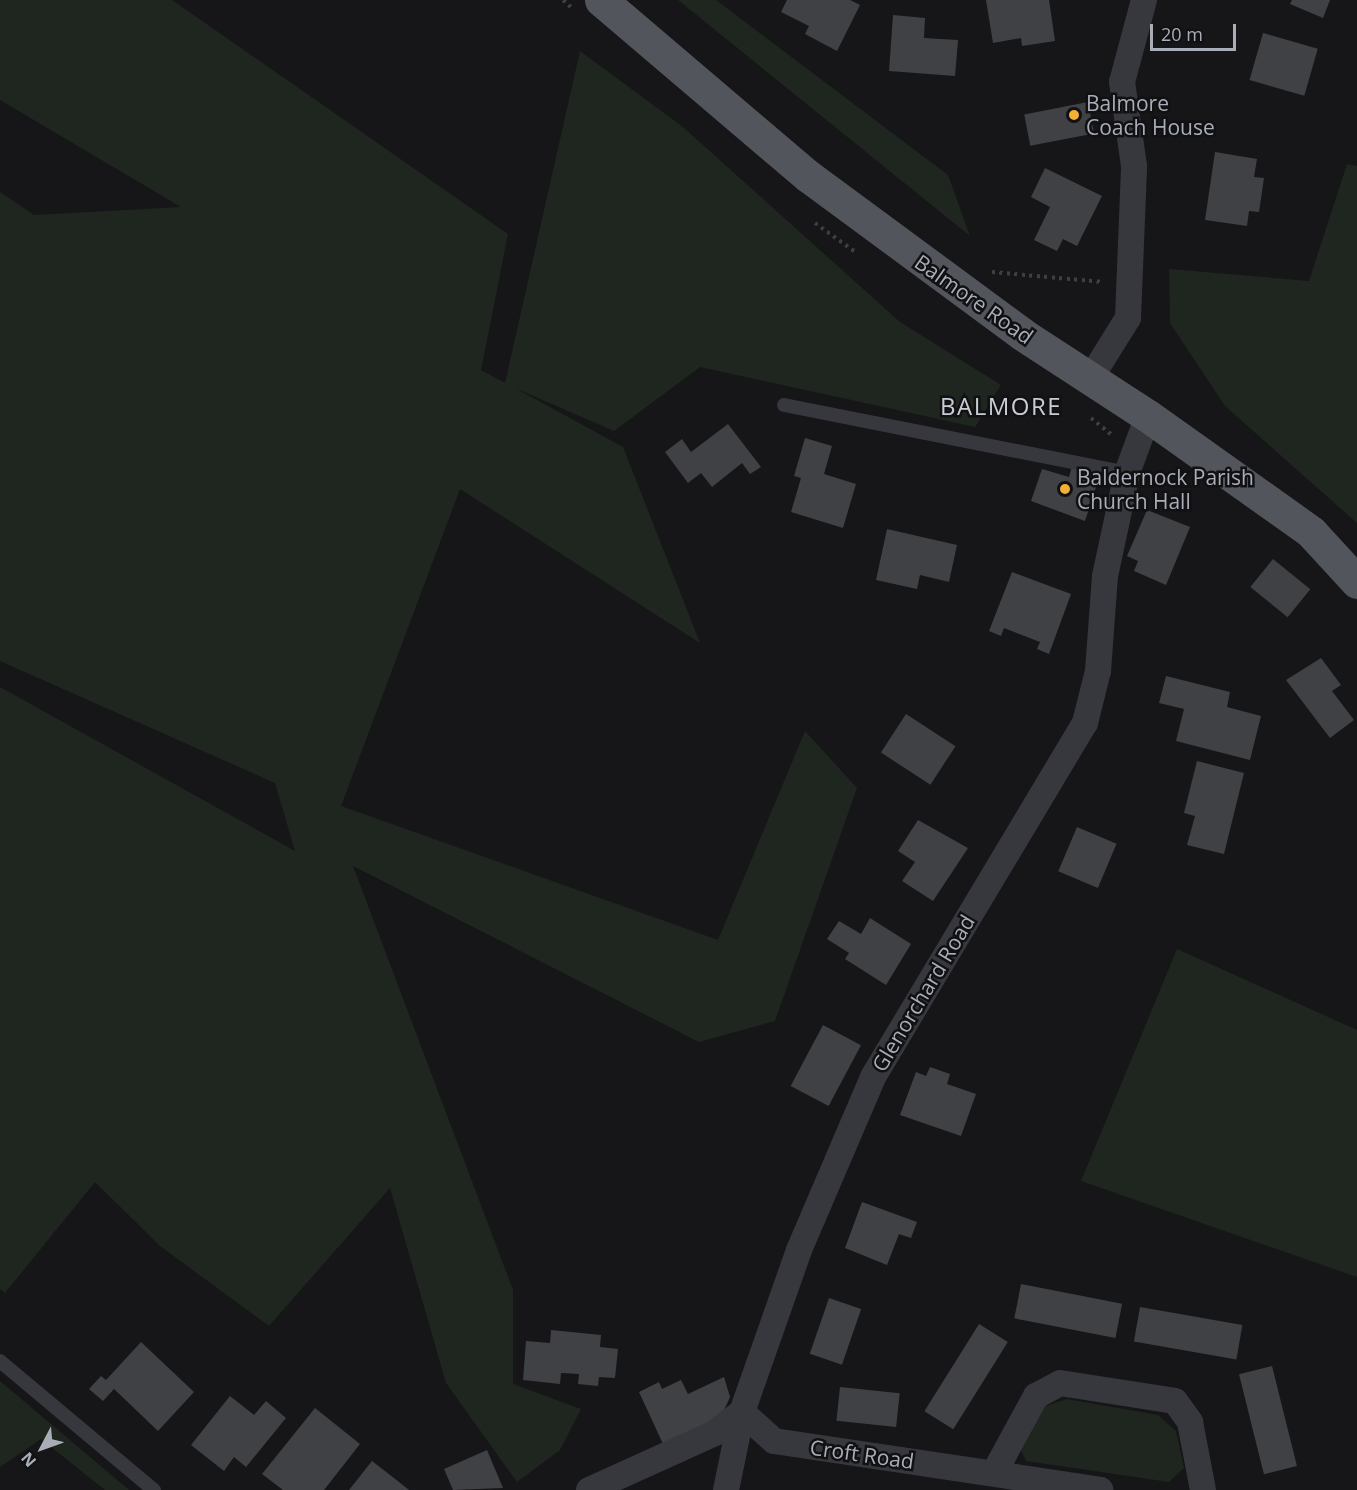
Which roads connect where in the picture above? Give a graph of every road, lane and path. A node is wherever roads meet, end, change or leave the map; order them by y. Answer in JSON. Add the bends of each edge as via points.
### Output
{"nodes":[{"id":1,"x":601,"y":0,"type":"edge"},
{"id":2,"x":1144,"y":0,"type":"edge"},
{"id":3,"x":986,"y":272,"type":"dead end"},
{"id":4,"x":1129,"y":284,"type":"junction"},
{"id":5,"x":1090,"y":379,"type":"junction"},
{"id":6,"x":784,"y":405,"type":"dead end"},
{"id":7,"x":1148,"y":416,"type":"junction"},
{"id":8,"x":1127,"y":473,"type":"junction"},
{"id":9,"x":1357,"y":582,"type":"edge"},
{"id":10,"x":0,"y":1361,"type":"edge"},
{"id":11,"x":742,"y":1412,"type":"junction"},
{"id":12,"x":994,"y":1473,"type":"junction"},
{"id":13,"x":154,"y":1490,"type":"edge"},
{"id":14,"x":589,"y":1490,"type":"edge"},
{"id":15,"x":726,"y":1490,"type":"edge"},
{"id":16,"x":1100,"y":1490,"type":"edge"},
{"id":17,"x":1203,"y":1490,"type":"edge"}],
"edges":[{"from":1,"to":5,"type":"main road","name":"Balmore Road","via":[[808,176],[935,272]]},
{"from":2,"to":4,"type":"street","via":[[1122,82],[1134,166]]},
{"from":3,"to":4,"type":"path"},
{"from":4,"to":5,"type":"street","via":[[1128,318]]},
{"from":5,"to":7,"type":"main road","name":"Balmore Road"},
{"from":6,"to":8,"type":"lane"},
{"from":7,"to":8,"type":"street","name":"Glenorchard Road"},
{"from":7,"to":9,"type":"main road","name":"Balmore Road","via":[[1311,532]]},
{"from":8,"to":11,"type":"street","name":"Glenorchard Road","via":[[1105,576],[1098,671],[1085,723],[873,1077],[799,1250]]},
{"from":10,"to":13,"type":"lane"},
{"from":11,"to":12,"type":"street","name":"Croft Road","via":[[774,1441]]},
{"from":11,"to":14,"type":"street","via":[[715,1433]]},
{"from":11,"to":15,"type":"street","name":"Glenorchard Road"},
{"from":12,"to":16,"type":"street","name":"Croft Road"},
{"from":12,"to":17,"type":"street","via":[[1036,1396],[1060,1383],[1175,1401],[1190,1422]]}]}
